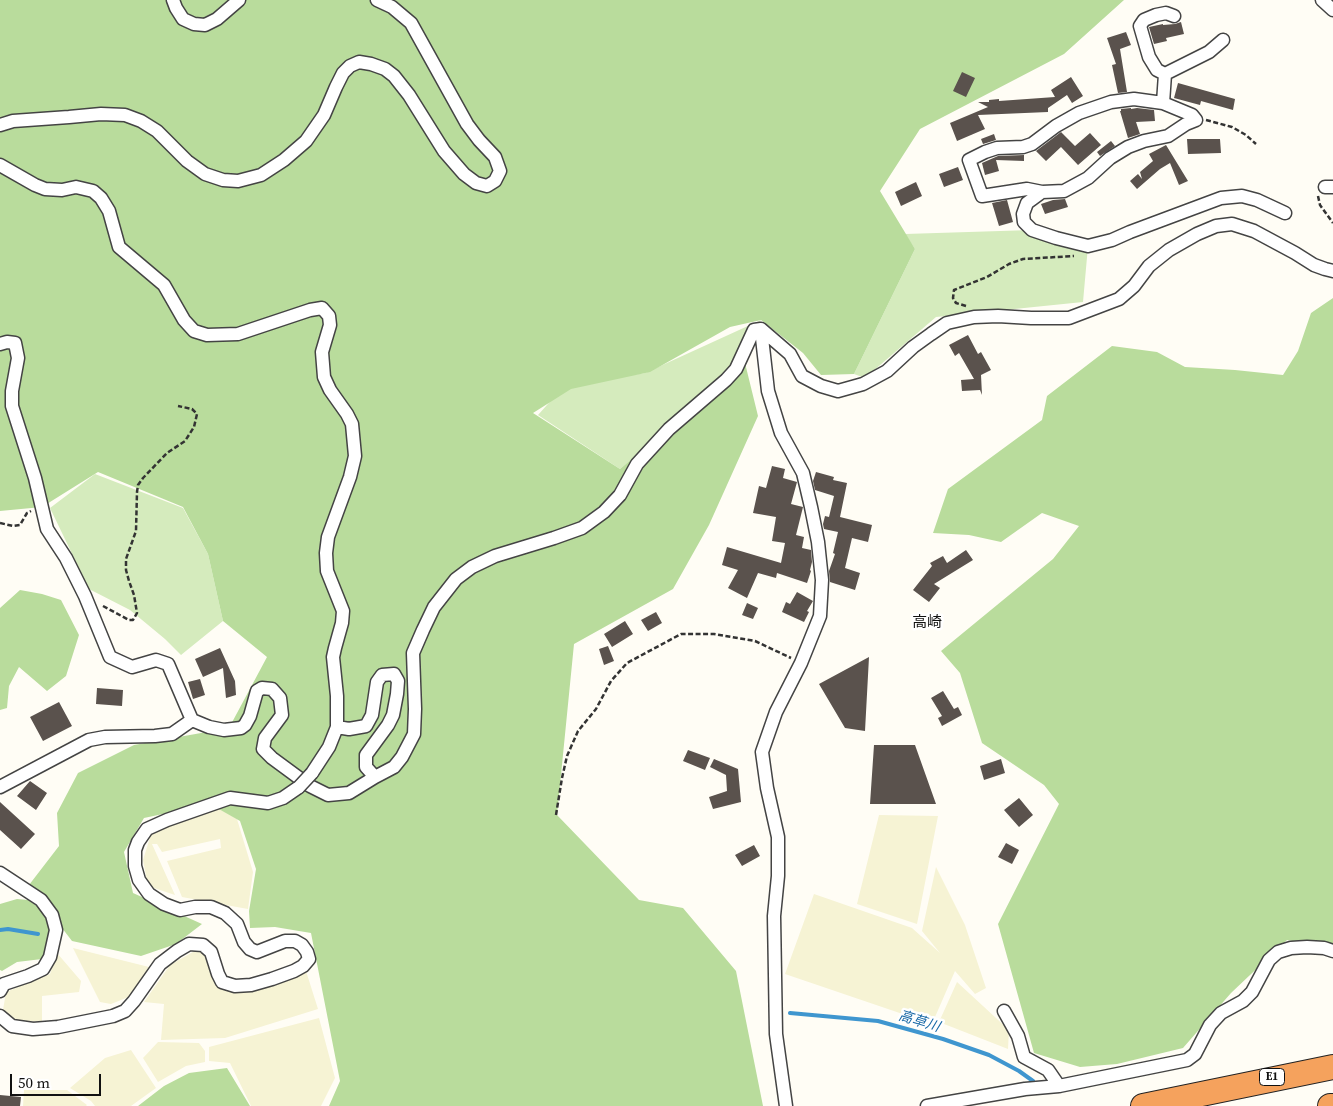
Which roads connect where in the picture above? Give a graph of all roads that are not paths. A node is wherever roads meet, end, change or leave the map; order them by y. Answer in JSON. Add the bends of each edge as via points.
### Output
{"nodes":[{"id":1,"x":173,"y":0,"type":"edge"},
{"id":2,"x":239,"y":0,"type":"edge"},
{"id":3,"x":378,"y":0,"type":"edge"},
{"id":4,"x":1322,"y":0,"type":"edge"},
{"id":5,"x":1333,"y":10,"type":"edge"},
{"id":6,"x":1174,"y":16,"type":"dead end"},
{"id":7,"x":1223,"y":40,"type":"dead end"},
{"id":8,"x":1165,"y":74,"type":"junction"},
{"id":9,"x":1163,"y":103,"type":"junction"},
{"id":10,"x":0,"y":125,"type":"edge"},
{"id":11,"x":0,"y":166,"type":"edge"},
{"id":12,"x":1042,"y":192,"type":"junction"},
{"id":13,"x":1285,"y":213,"type":"dead end"},
{"id":14,"x":1333,"y":271,"type":"edge"},
{"id":15,"x":761,"y":329,"type":"junction"},
{"id":16,"x":0,"y":344,"type":"edge"},
{"id":17,"x":192,"y":720,"type":"junction"},
{"id":18,"x":337,"y":727,"type":"junction"},
{"id":19,"x":375,"y":777,"type":"junction"},
{"id":20,"x":0,"y":787,"type":"edge"},
{"id":21,"x":0,"y":873,"type":"edge"},
{"id":22,"x":1333,"y":952,"type":"edge"},
{"id":23,"x":0,"y":991,"type":"edge"},
{"id":24,"x":1004,"y":1011,"type":"dead end"},
{"id":25,"x":0,"y":1016,"type":"edge"},
{"id":26,"x":1333,"y":1062,"type":"edge"},
{"id":27,"x":1333,"y":1067,"type":"edge"},
{"id":28,"x":1059,"y":1086,"type":"junction"},
{"id":29,"x":1211,"y":1093,"type":"junction"},
{"id":30,"x":786,"y":1106,"type":"edge"},
{"id":31,"x":927,"y":1106,"type":"edge"},
{"id":32,"x":1143,"y":1106,"type":"edge"}],
"edges":[{"from":1,"to":2,"type":"street","via":[[184,19],[204,25],[217,19]]},
{"from":3,"to":10,"type":"street","via":[[411,23],[466,124],[495,157],[500,171],[495,182],[487,186],[464,174],[444,151],[394,76],[385,69],[359,62],[343,73],[324,115],[306,141],[261,175],[238,181],[205,174],[157,131],[125,116],[101,114],[13,121]]},
{"from":4,"to":5,"type":"street"},
{"from":6,"to":8,"type":"street","via":[[1166,13],[1156,15],[1144,20],[1140,26],[1149,57],[1157,70]]},
{"from":7,"to":8,"type":"street","via":[[1209,52]]},
{"from":8,"to":9,"type":"street"},
{"from":9,"to":12,"type":"street","via":[[1192,115],[1196,120],[1168,136],[1128,147],[1088,178],[1064,191]]},
{"from":9,"to":12,"type":"street","via":[[1134,99],[1111,102],[1079,113],[1032,144],[997,148],[968,160],[982,196],[1027,189]]},
{"from":11,"to":18,"type":"street","via":[[35,186],[62,190],[76,187],[92,191],[101,198],[109,211],[119,247],[164,285],[194,331],[207,335],[238,334],[322,308],[329,316],[330,325],[322,352],[324,377],[352,424],[355,456],[326,552],[327,571],[342,611],[334,657]]},
{"from":12,"to":13,"type":"street","via":[[1027,203],[1024,222],[1032,230],[1088,246],[1112,240],[1221,198],[1242,196]]},
{"from":14,"to":15,"type":"street","via":[[1314,265],[1254,231],[1232,224],[1216,226],[1169,250],[1149,266],[1119,299],[1068,318],[974,317],[948,324],[913,347],[887,370],[863,384],[838,391],[802,376],[790,354]]},
{"from":15,"to":19,"type":"street","via":[[754,330],[736,369],[669,429],[636,464],[620,495],[604,512],[582,528],[496,556],[456,579],[434,607],[413,653],[414,734],[394,767]]},
{"from":15,"to":30,"type":"street","via":[[768,391],[781,433],[803,473],[818,542],[822,580],[820,616],[776,712],[762,752],[778,838],[774,925],[776,1034]]},
{"from":16,"to":17,"type":"street","via":[[15,343],[18,358],[12,406],[47,529],[85,596],[110,657],[132,667],[156,660],[168,664]]},
{"from":17,"to":19,"type":"street","via":[[224,730],[241,728],[250,716],[257,691],[272,689],[280,698],[282,715],[264,738],[263,749],[272,758],[328,795],[350,793]]},
{"from":17,"to":20,"type":"street","via":[[172,734],[89,740]]},
{"from":18,"to":19,"type":"street","via":[[349,730],[366,726],[372,716],[377,682],[382,675],[394,674],[398,681],[393,715],[366,755],[366,767]]},
{"from":18,"to":25,"type":"street","bridge":true,"via":[[329,747],[312,773],[283,798],[268,803],[230,798],[167,820],[147,829],[135,850],[139,880],[149,894],[180,910],[211,907],[225,913],[237,924],[244,942],[257,952],[285,941],[302,944],[309,959],[303,966],[272,979],[235,986],[222,982],[210,952],[202,944],[189,944],[160,964],[125,1011],[113,1016],[33,1029],[12,1026]]},
{"from":21,"to":23,"type":"street","via":[[41,900],[52,915],[56,930],[44,969],[4,984]]},
{"from":22,"to":28,"type":"street","via":[[1307,947],[1278,952],[1269,960],[1252,992],[1221,1013],[1210,1025],[1195,1054],[1187,1060]]},
{"from":24,"to":28,"type":"street","via":[[1018,1036],[1024,1057],[1048,1070]]},
{"from":26,"to":29,"type":"highway","number":"E1"},
{"from":27,"to":29,"type":"highway","number":"E1"},
{"from":28,"to":31,"type":"street"},
{"from":29,"to":32,"type":"highway","number":"E1"}]}
